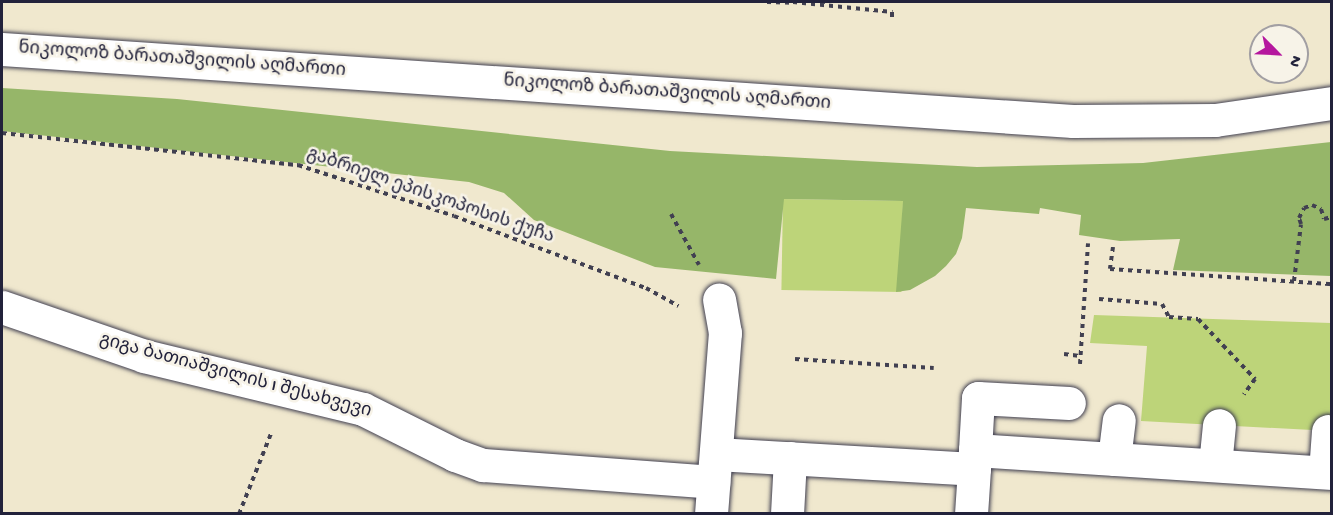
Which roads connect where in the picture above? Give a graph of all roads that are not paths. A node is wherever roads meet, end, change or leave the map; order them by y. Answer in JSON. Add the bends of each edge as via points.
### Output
{"nodes":[{"id":1,"x":2,"y":49,"type":"edge"},
{"id":2,"x":1332,"y":104,"type":"edge"},
{"id":3,"x":719,"y":300,"type":"road end"},
{"id":4,"x":2,"y":307,"type":"edge"},
{"id":5,"x":1069,"y":403,"type":"road end"},
{"id":6,"x":1119,"y":420,"type":"dead end"},
{"id":7,"x":1219,"y":425,"type":"road end"},
{"id":8,"x":1328,"y":430,"type":"dead end"},
{"id":9,"x":790,"y":458,"type":"junction"},
{"id":10,"x":1114,"y":459,"type":"junction"},
{"id":11,"x":975,"y":460,"type":"junction"},
{"id":12,"x":1215,"y":465,"type":"junction"},
{"id":13,"x":1328,"y":472,"type":"edge"},
{"id":14,"x":713,"y":483,"type":"edge"},
{"id":15,"x":787,"y":513,"type":"edge"},
{"id":16,"x":971,"y":513,"type":"edge"}],
"edges":[{"from":1,"to":2,"type":"street","name":"ნიკოლოზ ბარათაშვილის აღმართი","via":[[1073,121],[1215,120]]},
{"from":3,"to":14,"type":"street","via":[[725,333]]},
{"from":4,"to":14,"type":"street","name":"გიგა ბათიაშვილის I შესახვევი","via":[[144,356],[363,409],[483,465]]},
{"from":5,"to":11,"type":"street","via":[[978,398]]},
{"from":6,"to":10,"type":"street"},
{"from":7,"to":12,"type":"street"},
{"from":8,"to":13,"type":"street"},
{"from":9,"to":11,"type":"street","name":"გიგა ბათიაშვილის I შესახვევი"},
{"from":9,"to":14,"type":"street","name":"გიგა ბათიაშვილის I შესახვევი"},
{"from":9,"to":15,"type":"street"},
{"from":10,"to":11,"type":"street","name":"გიგა ბათიაშვილის I შესახვევი"},
{"from":10,"to":12,"type":"street","name":"გიგა ბათიაშვილის I შესახვევი"},
{"from":11,"to":16,"type":"street"},
{"from":12,"to":13,"type":"street","name":"გიგა ბათიაშვილის I შესახვევი"}]}
